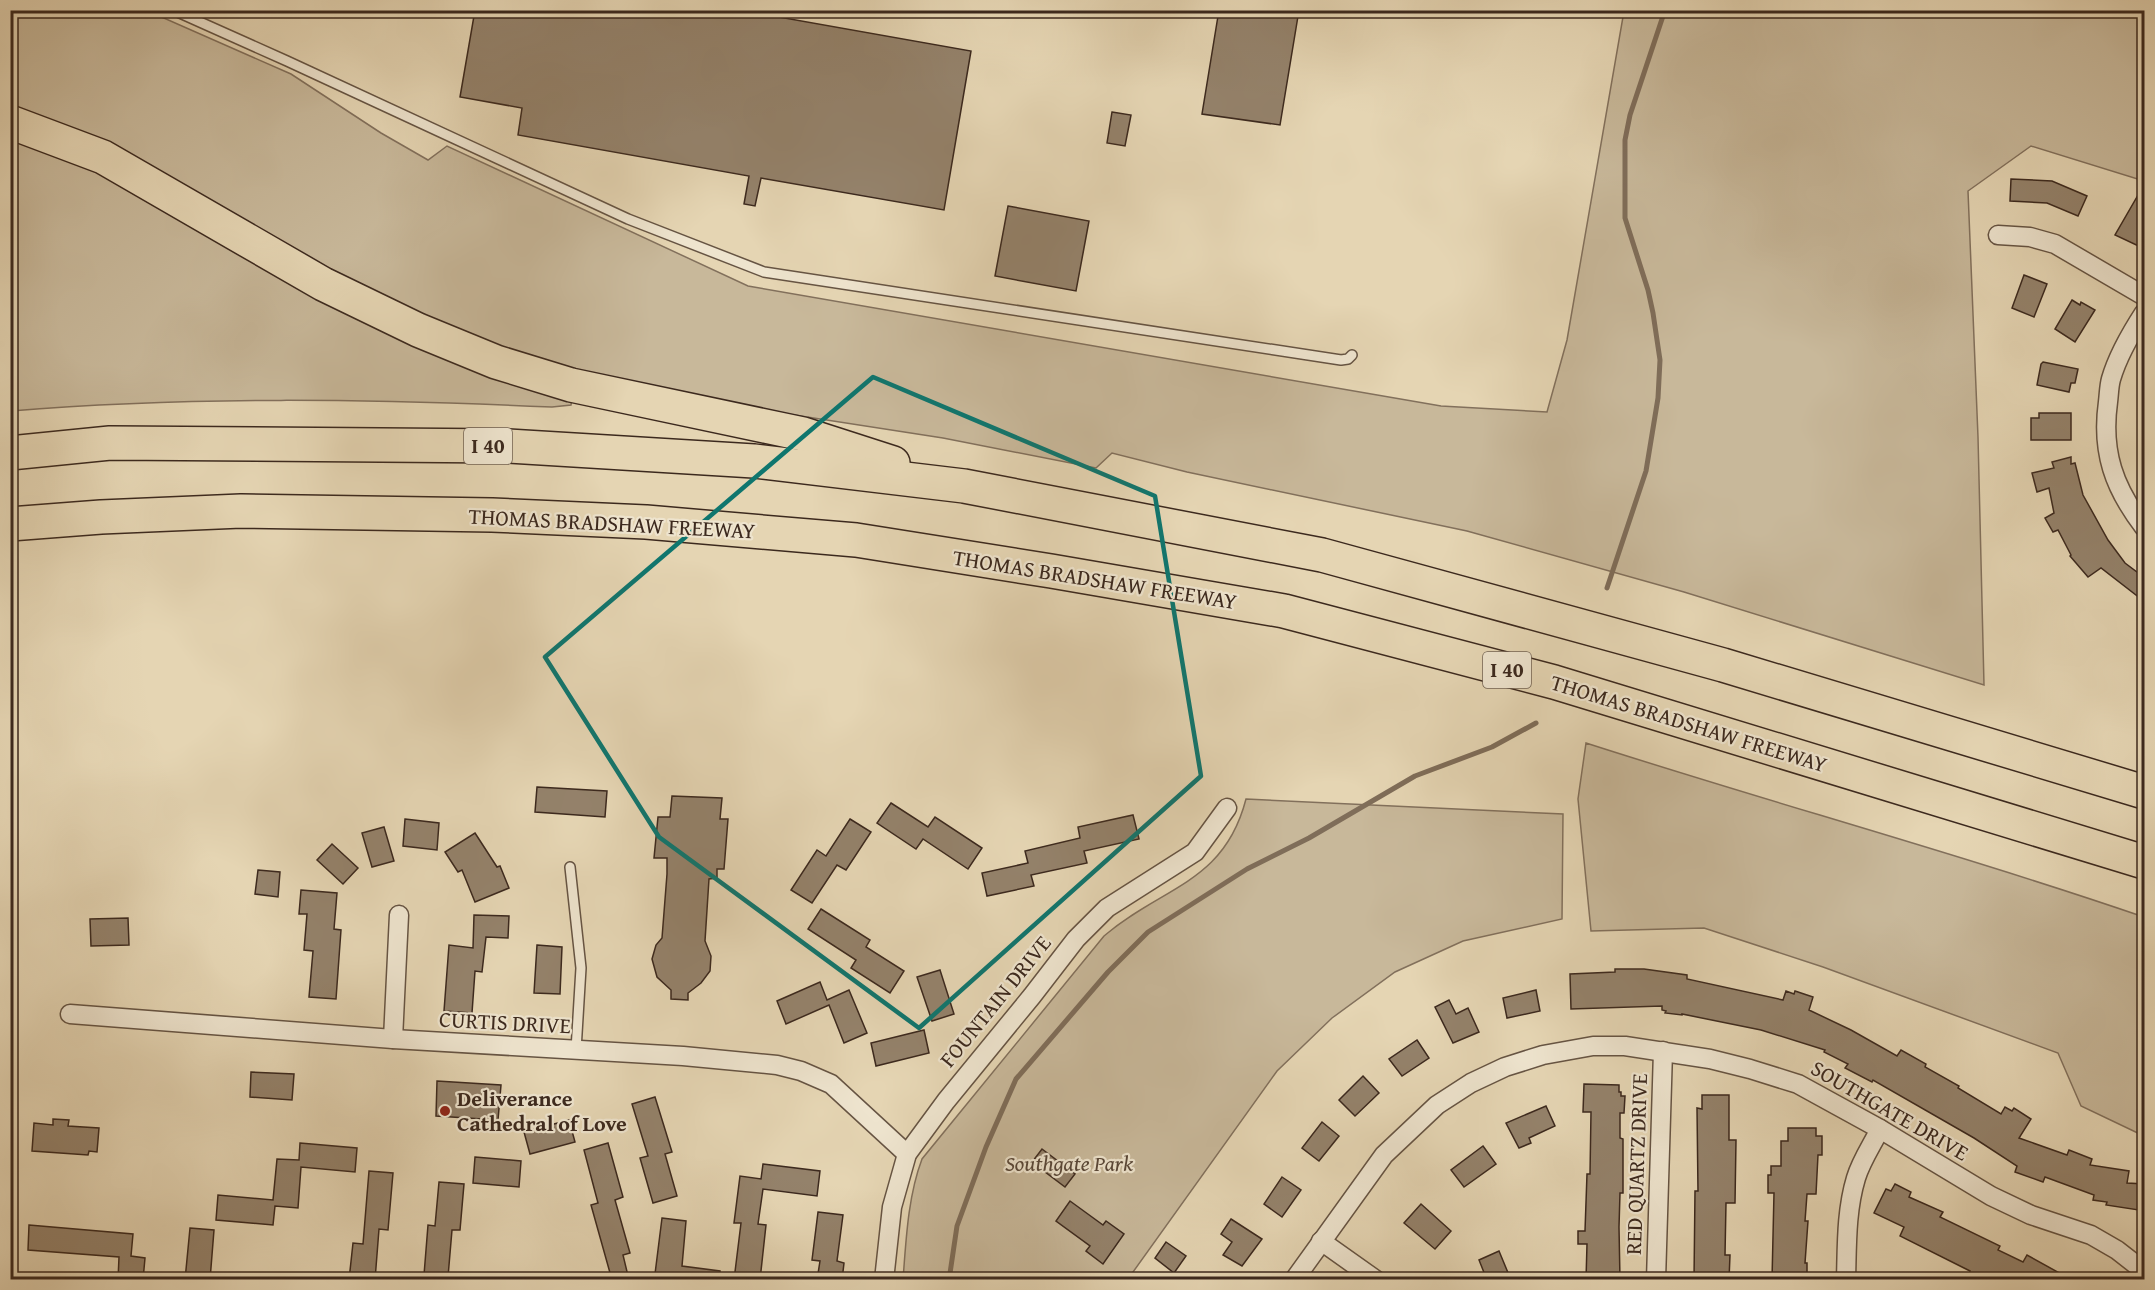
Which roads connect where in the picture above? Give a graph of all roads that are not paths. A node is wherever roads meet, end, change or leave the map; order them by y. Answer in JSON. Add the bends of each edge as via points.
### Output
{"nodes":[{"id":1,"x":173,"y":10,"type":"edge"},
{"id":2,"x":10,"y":122,"type":"edge"},
{"id":3,"x":1998,"y":235,"type":"dead end"},
{"id":4,"x":2145,"y":296,"type":"edge"},
{"id":5,"x":2145,"y":312,"type":"edge"},
{"id":6,"x":1352,"y":355,"type":"dead end"},
{"id":7,"x":10,"y":453,"type":"edge"},
{"id":8,"x":963,"y":486,"type":"junction"},
{"id":9,"x":10,"y":524,"type":"edge"},
{"id":10,"x":2145,"y":527,"type":"edge"},
{"id":11,"x":2145,"y":792,"type":"edge"},
{"id":12,"x":1227,"y":808,"type":"dead end"},
{"id":13,"x":2145,"y":862,"type":"edge"},
{"id":14,"x":570,"y":867,"type":"dead end"},
{"id":15,"x":399,"y":915,"type":"dead end"},
{"id":16,"x":70,"y":1014,"type":"dead end"},
{"id":17,"x":393,"y":1039,"type":"junction"},
{"id":18,"x":576,"y":1050,"type":"junction"},
{"id":19,"x":1663,"y":1051,"type":"junction"},
{"id":20,"x":1880,"y":1128,"type":"junction"},
{"id":21,"x":907,"y":1154,"type":"junction"},
{"id":22,"x":1321,"y":1241,"type":"junction"},
{"id":23,"x":2145,"y":1272,"type":"edge"},
{"id":24,"x":884,"y":1280,"type":"edge"},
{"id":25,"x":1294,"y":1280,"type":"edge"},
{"id":26,"x":1376,"y":1280,"type":"edge"},
{"id":27,"x":1656,"y":1280,"type":"edge"},
{"id":28,"x":1846,"y":1280,"type":"edge"}],
"edges":[{"from":1,"to":6,"type":"lane","via":[[628,219],[764,272],[1341,360]]},
{"from":2,"to":8,"type":"highway","via":[[103,157],[323,284],[496,362],[571,385],[803,434]]},
{"from":3,"to":4,"type":"street","via":[[2030,237],[2055,244]]},
{"from":5,"to":10,"type":"street","via":[[2110,380],[2105,426],[2117,482],[2127,505]]},
{"from":7,"to":8,"type":"highway","number":"I 40","via":[[110,444],[508,446],[754,461]]},
{"from":8,"to":11,"type":"highway","number":"I 40","via":[[1322,555],[1723,665]]},
{"from":9,"to":13,"type":"highway","name":"THOMAS BRADSHAW FREEWAY","number":"I 40","via":[[241,511],[492,515],[646,522],[855,540],[1017,565],[1284,611],[1554,682]]},
{"from":12,"to":21,"type":"street","name":"FOUNTAIN DRIVE","via":[[1195,852],[1107,908],[1076,939]]},
{"from":14,"to":18,"type":"lane","via":[[581,968]]},
{"from":15,"to":17,"type":"street"},
{"from":16,"to":17,"type":"street","name":"CURTIS DRIVE"},
{"from":17,"to":18,"type":"street","name":"CURTIS DRIVE"},
{"from":18,"to":21,"type":"street","name":"CURTIS DRIVE","via":[[777,1065],[801,1071],[831,1084]]},
{"from":19,"to":20,"type":"street","name":"SOUTHGATE DRIVE","via":[[1750,1069],[1798,1084]]},
{"from":19,"to":22,"type":"street","name":"SOUTHGATE DRIVE","via":[[1626,1046],[1567,1049],[1505,1067],[1471,1083],[1437,1105],[1383,1155]]},
{"from":19,"to":27,"type":"street","name":"RED QUARTZ DRIVE"},
{"from":20,"to":23,"type":"street","name":"SOUTHGATE DRIVE","via":[[1991,1196],[2031,1215],[2091,1235]]},
{"from":20,"to":28,"type":"street","via":[[1857,1176],[1851,1199]]},
{"from":21,"to":24,"type":"street","name":"FOUNTAIN DRIVE","via":[[892,1207]]},
{"from":22,"to":25,"type":"street","name":"SOUTHGATE DRIVE"},
{"from":22,"to":26,"type":"street"}]}
